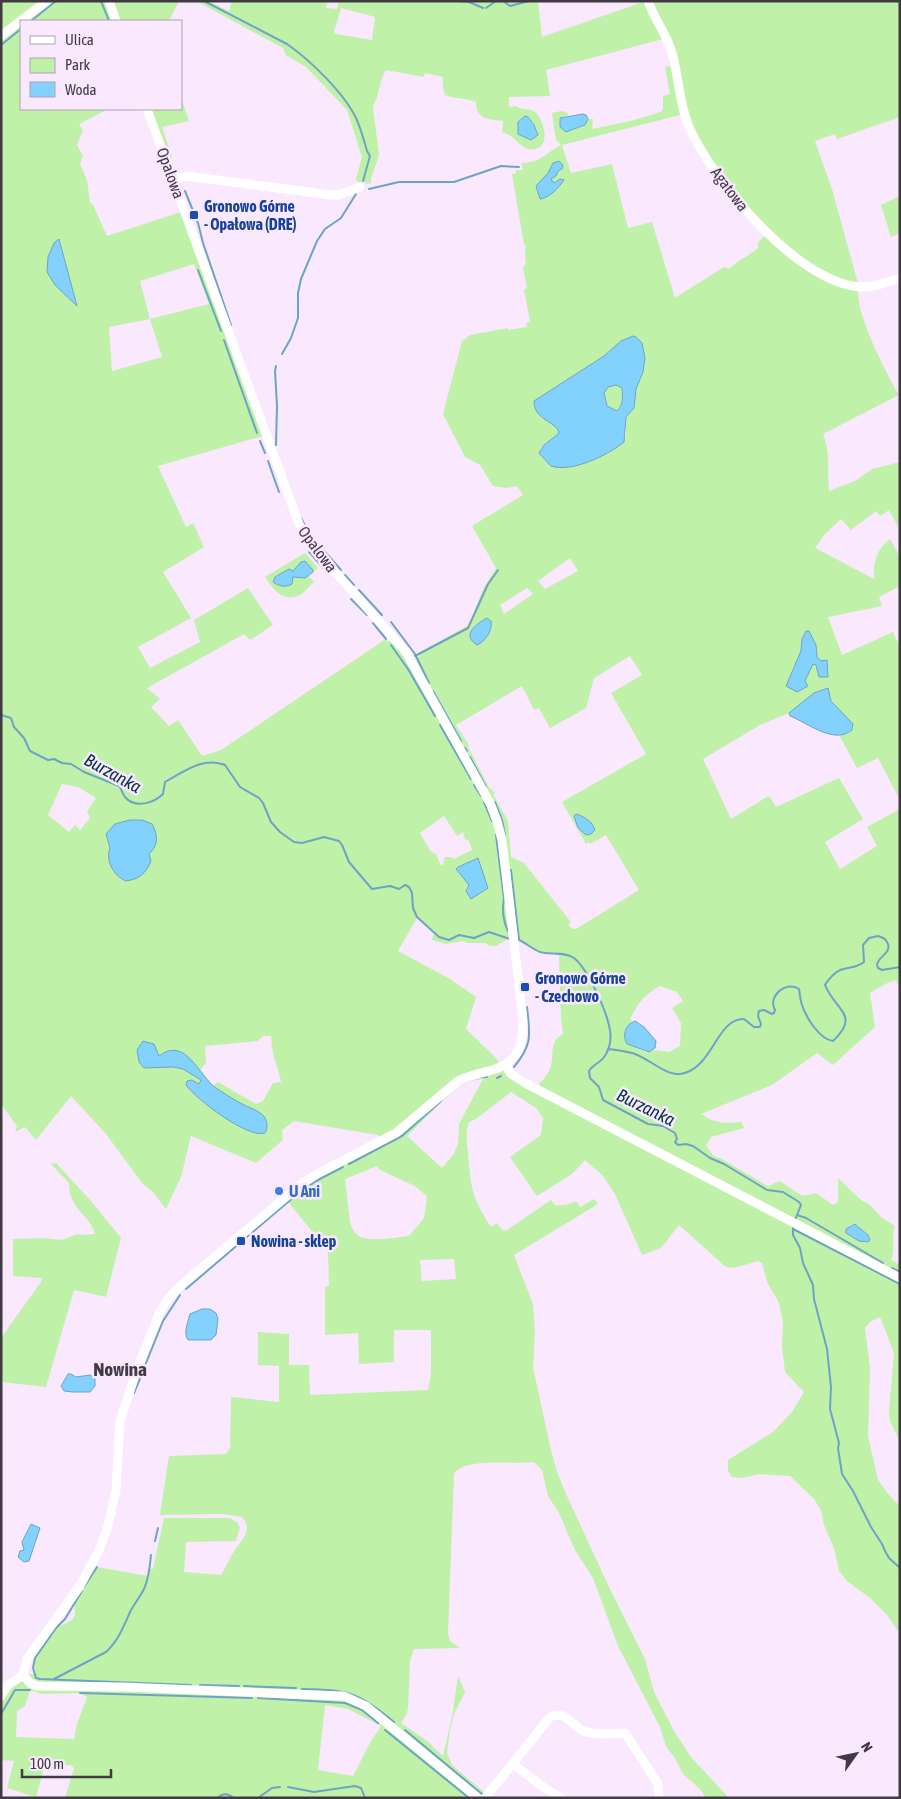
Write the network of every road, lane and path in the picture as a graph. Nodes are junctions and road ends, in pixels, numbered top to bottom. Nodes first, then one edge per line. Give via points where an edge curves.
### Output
1 (47, 1) edge
2 (108, 1) edge
3 (648, 1) edge
4 (22, 20) edge
5 (116, 20) edge
6 (20, 22) edge
7 (1, 36) edge
8 (148, 110) edge
9 (173, 179) junction
10 (360, 187) dead end
11 (900, 278) edge
12 (505, 1065) junction
13 (900, 1278) edge
14 (23, 1675) junction
15 (1, 1696) edge
16 (512, 1764) junction
17 (478, 1798) edge
18 (484, 1798) edge
19 (562, 1798) edge
20 (659, 1798) edge

1 - 4 street
2 - 5 street
3 - 11 street, Agatowa via 670,45 684,114 692,134 755,221 795,257 843,282 867,287
6 - 7 street
8 - 9 street, Opalowa
9 - 10 street via 187,176 331,196
9 - 12 street, Opalowa via 298,524 313,548 406,652 497,821 502,840 523,1033 518,1050
12 - 13 street via 511,1074 527,1084
12 - 14 street via 458,1081 396,1133 300,1185 168,1299 160,1312 122,1412 116,1490 99,1550 86,1576 27,1659
14 - 15 street via 8,1685
14 - 17 street via 30,1684 37,1686 349,1698 374,1711
16 - 18 street
16 - 19 street
16 - 20 street via 550,1717 557,1714 584,1731 625,1733 658,1784

